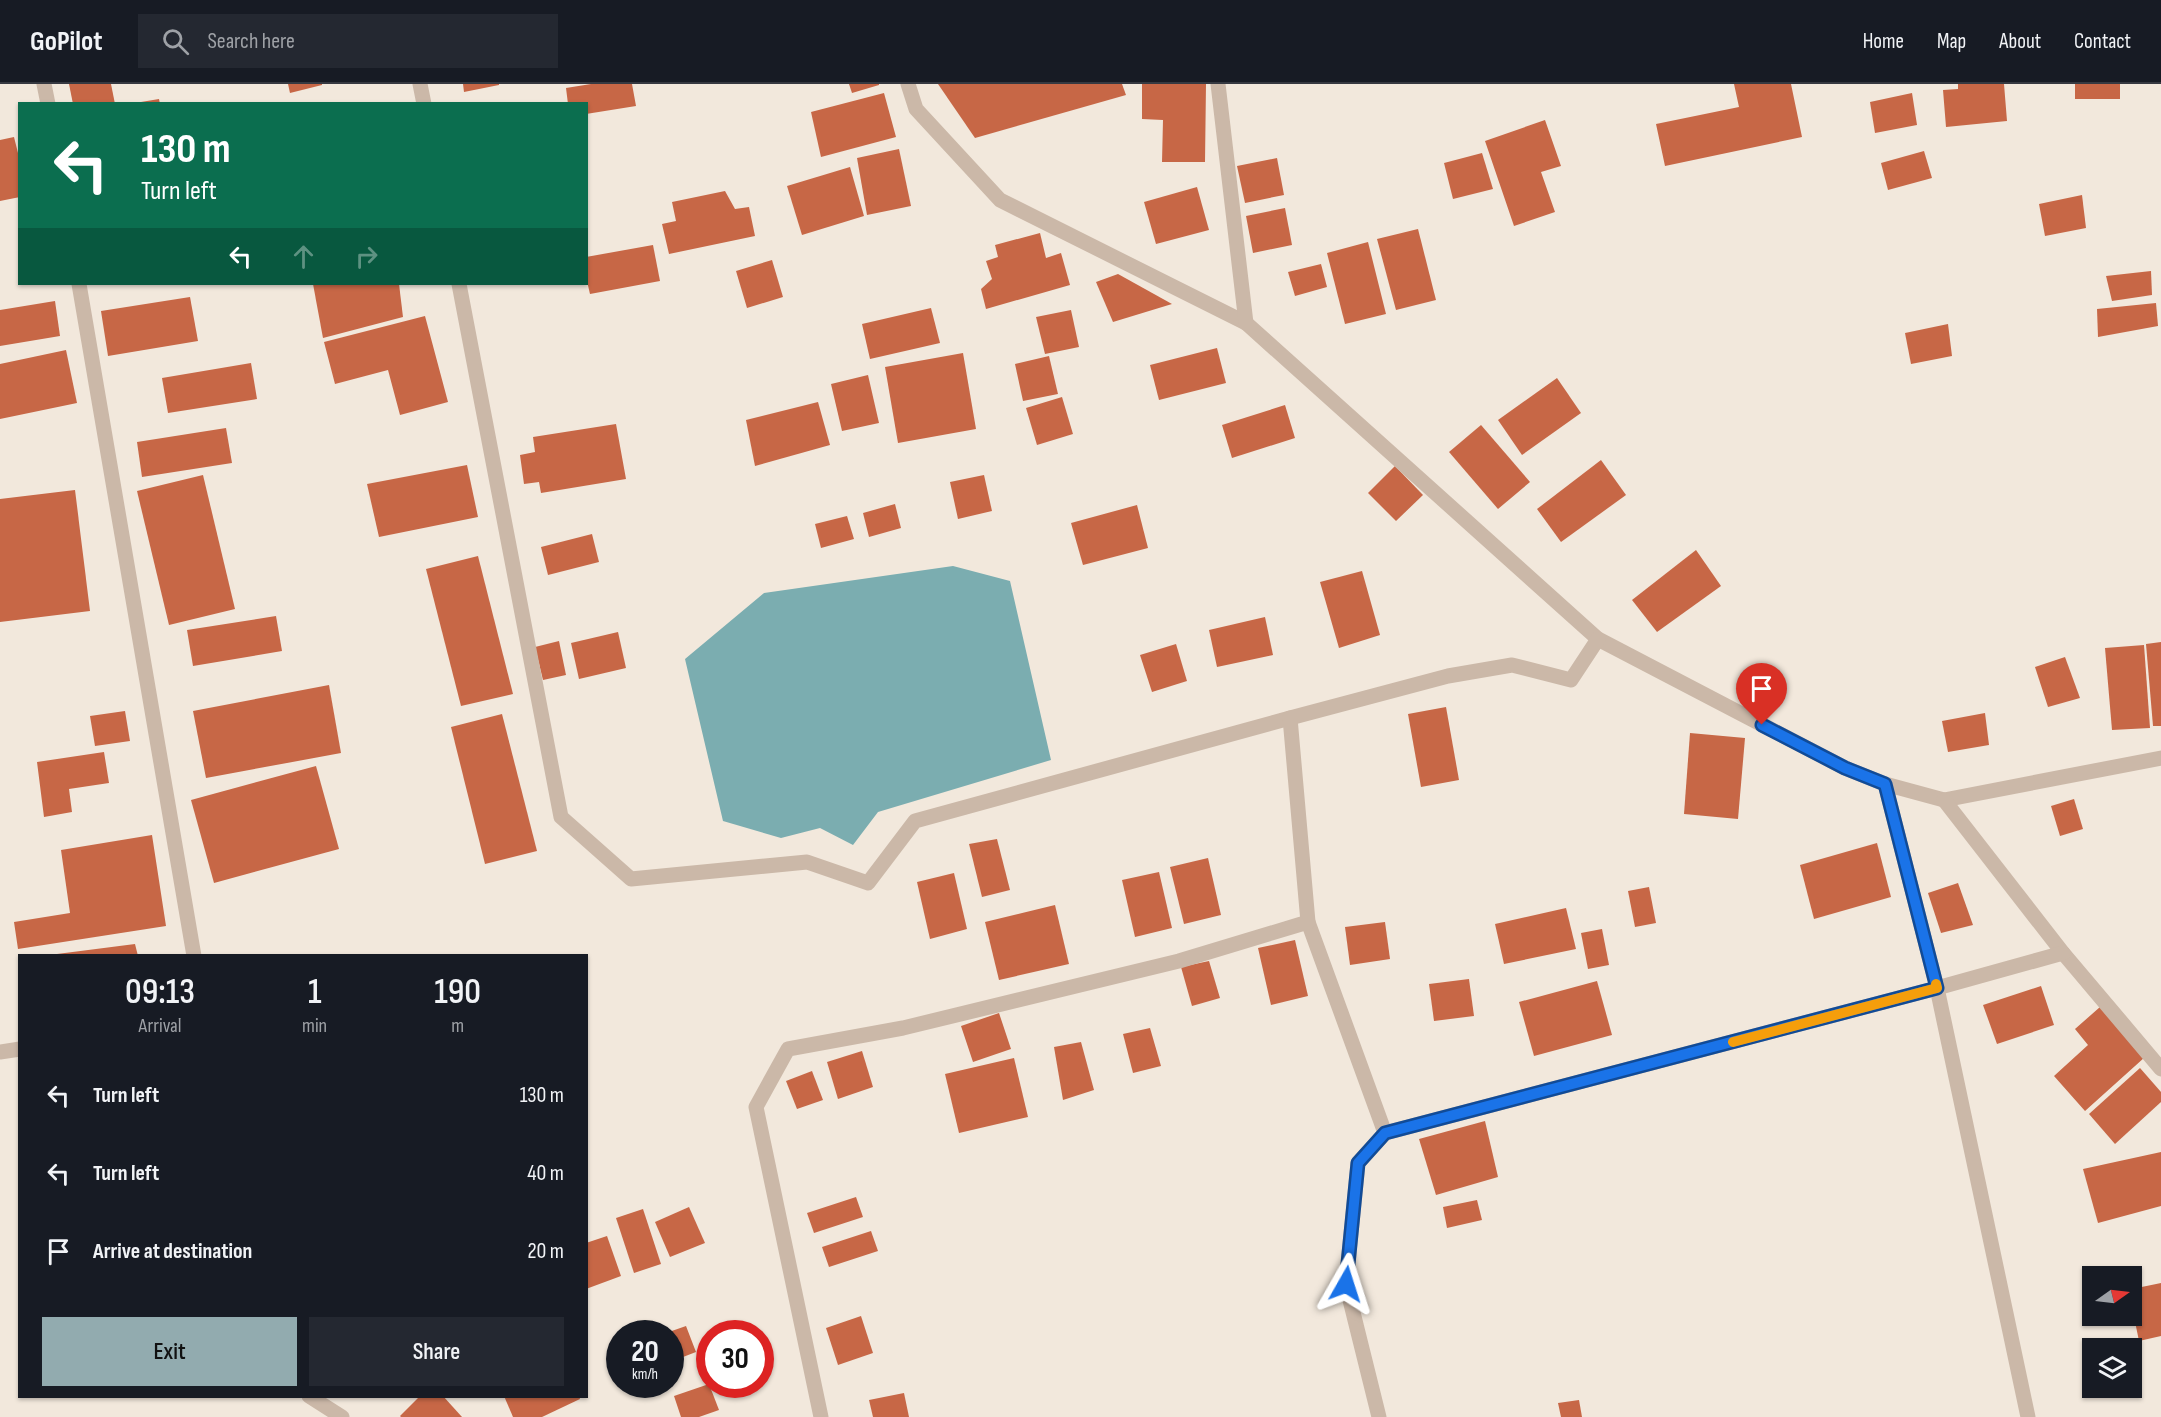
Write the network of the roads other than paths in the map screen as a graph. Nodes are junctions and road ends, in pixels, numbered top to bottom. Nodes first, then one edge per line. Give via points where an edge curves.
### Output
1 (44, 84) edge
2 (420, 84) edge
3 (908, 84) edge
4 (1218, 84) edge
5 (48, 102) edge
6 (424, 102) edge
7 (79, 285) edge
8 (459, 285) edge
9 (1246, 323) junction
10 (1598, 639) junction
11 (1290, 718) junction
12 (2161, 758) edge
13 (1885, 784) junction
14 (1944, 800) junction
15 (1308, 922) junction
16 (2063, 953) junction
17 (194, 954) edge
18 (1937, 988) junction
19 (18, 1049) edge
20 (0, 1053) edge
21 (2161, 1069) edge
22 (1385, 1133) junction
23 (312, 1398) edge
24 (342, 1417) edge
25 (821, 1417) edge
26 (1379, 1417) edge
27 (2028, 1417) edge

1 - 5 street
2 - 6 street
3 - 9 street via 916,109 1000,200
4 - 9 street
7 - 17 street
8 - 11 street via 561,817 630,879 807,862 868,883 915,821
9 - 10 street
10 - 11 street via 1571,680 1512,665 1448,676
10 - 13 street via 1845,768
11 - 15 street
12 - 14 street
13 - 14 street
13 - 18 street
14 - 16 street
15 - 22 street
15 - 25 street via 1156,967 903,1028 788,1049 756,1107
16 - 18 street
16 - 21 street
18 - 22 street
18 - 27 street
19 - 20 street
22 - 26 street via 1358,1163 1346,1284
23 - 24 street

